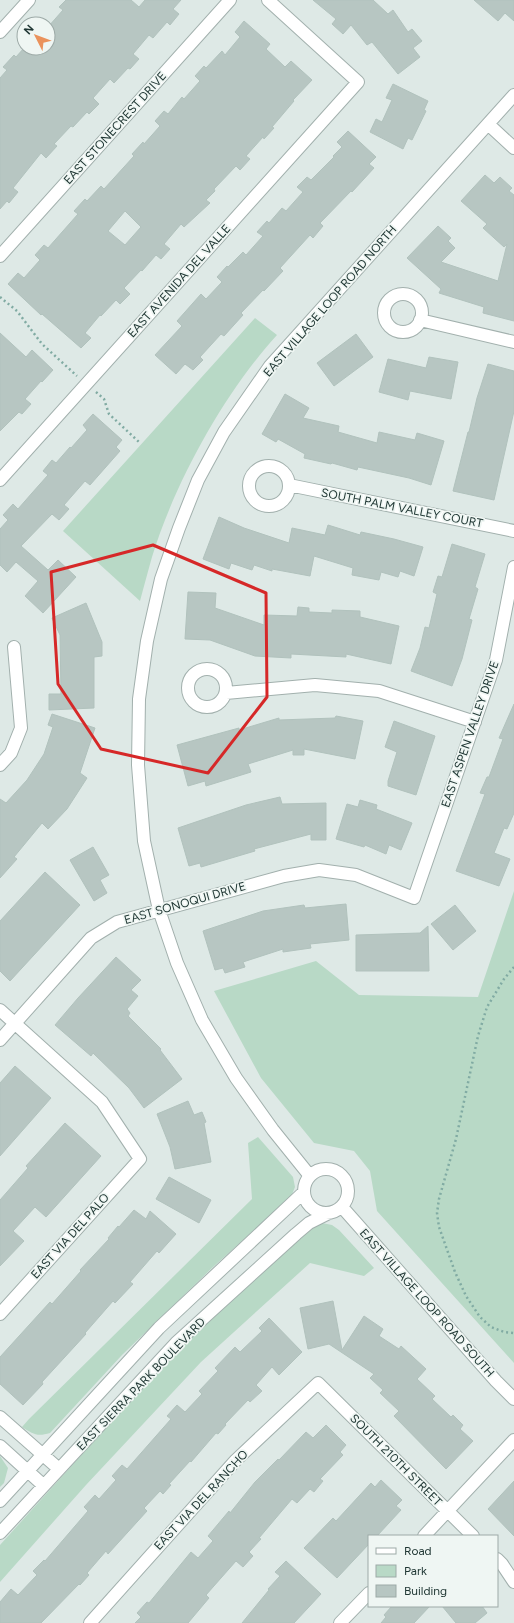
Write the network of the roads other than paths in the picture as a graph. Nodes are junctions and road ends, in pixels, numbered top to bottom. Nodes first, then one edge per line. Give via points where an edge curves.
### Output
1 (29, 0) edge
2 (230, 0) edge
3 (268, 0) edge
4 (0, 32) edge
5 (514, 95) edge
6 (488, 124) junction
7 (514, 148) edge
8 (0, 256) edge
9 (420, 320) dead end
10 (514, 342) edge
11 (0, 480) edge
12 (289, 485) dead end
13 (514, 531) edge
14 (514, 567) edge
15 (14, 647) dead end
16 (226, 693) dead end
17 (475, 722) junction
18 (0, 765) edge
19 (414, 898) joint
20 (159, 910) junction
21 (0, 1010) edge
22 (15, 1024) junction
23 (0, 1040) edge
24 (310, 1176) junction
25 (304, 1192) junction
26 (342, 1207) junction
27 (327, 1214) junction
28 (0, 1314) edge
29 (318, 1383) joint
30 (514, 1399) edge
31 (0, 1417) edge
32 (514, 1440) edge
33 (0, 1446) edge
34 (42, 1455) junction
35 (59, 1469) junction
36 (27, 1471) junction
37 (43, 1486) junction
38 (0, 1501) edge
39 (448, 1511) junction
40 (0, 1533) edge
41 (425, 1535) edge
42 (472, 1535) edge
43 (498, 1560) edge
44 (514, 1582) edge
45 (368, 1594) edge
46 (90, 1623) edge
47 (340, 1623) edge

1 - 4 street
2 - 8 street, EAST STONECREST DRIVE
3 - 11 street, EAST AVENIDA DEL VALLE via 358,82
5 - 6 street, EAST VILLAGE LOOP ROAD NORTH
6 - 7 street
6 - 20 street, EAST VILLAGE LOOP ROAD NORTH via 270,366 224,432 193,494 161,579 147,641 140,699 138,765 144,841
9 - 10 street
12 - 13 street, SOUTH PALM VALLEY COURT
14 - 17 street, EAST ASPEN VALLEY DRIVE via 496,660
15 - 18 street via 22,728 11,753
16 - 17 street via 316,685 379,691
17 - 19 street, EAST ASPEN VALLEY DRIVE
19 - 20 street, EAST SONOQUI DRIVE via 356,875 319,870 284,876
20 - 22 street, EAST SONOQUI DRIVE via 117,922 91,938
20 - 24 street, EAST VILLAGE LOOP ROAD NORTH via 177,963 202,1020 236,1078
21 - 22 street
22 - 23 street, EAST SONOQUI DRIVE
22 - 28 street, EAST VIA DEL PALO via 102,1102 140,1159
24 - 25 street via 304,1186
24 - 26 street via 322,1169 329,1169 342,1175 348,1188 348,1195
25 - 27 street via 308,1205 320,1213
25 - 34 street, EAST SIERRA PARK BOULEVARD via 159,1328
26 - 27 street
26 - 30 street, EAST VILLAGE LOOP ROAD SOUTH
27 - 35 street, EAST SIERRA PARK BOULEVARD via 296,1234 176,1343
29 - 39 street, SOUTH 210TH STREET
29 - 46 street, EAST VIA DEL RANCHO via 236,1460
31 - 34 street
32 - 39 street
33 - 36 street
34 - 35 street
34 - 36 street, EAST SIERRA PARK BOULEVARD
35 - 37 street, EAST SIERRA PARK BOULEVARD
36 - 37 street
36 - 38 street, EAST SIERRA PARK BOULEVARD
37 - 40 street, EAST SIERRA PARK BOULEVARD
39 - 41 street
39 - 42 street, SOUTH 210TH STREET
43 - 44 street
45 - 47 street

